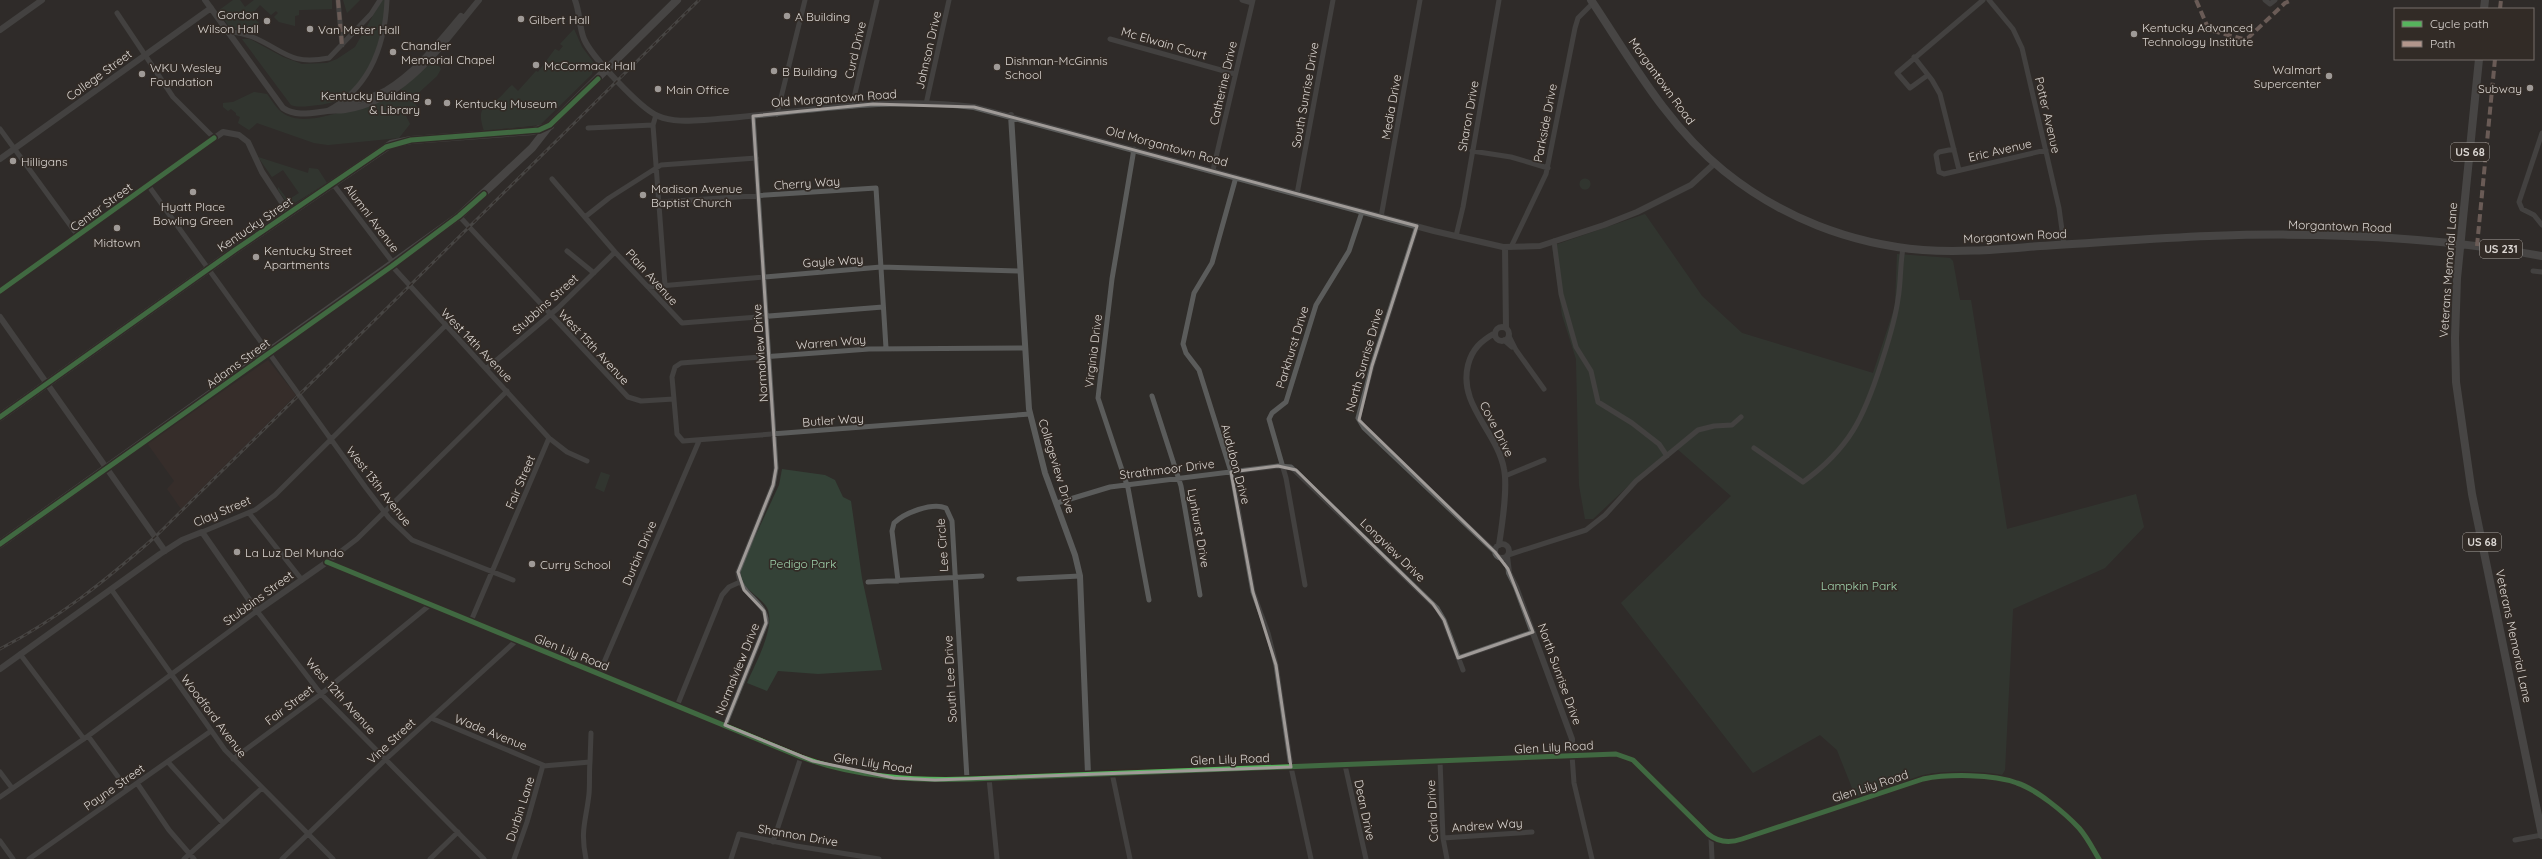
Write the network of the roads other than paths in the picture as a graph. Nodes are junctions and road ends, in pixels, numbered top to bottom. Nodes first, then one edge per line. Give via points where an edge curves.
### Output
1 (42, 0) edge
2 (205, 0) edge
3 (338, 0) edge
4 (380, 0) edge
5 (387, 0) edge
6 (474, 0) edge
7 (479, 0) edge
8 (575, 0) edge
9 (677, 0) edge
10 (805, 0) edge
11 (877, 0) edge
12 (949, 0) edge
13 (1242, 0) edge
14 (1333, 0) edge
15 (1420, 0) edge
16 (1499, 0) edge
17 (1983, 0) edge
18 (1989, 0) edge
19 (2265, 0) edge
20 (2275, 0) edge
21 (1253, 1) edge
22 (1592, 2) edge
23 (211, 8) junction
24 (117, 13) dead end
25 (0, 30) edge
26 (228, 31) junction
27 (1110, 39) dead end
28 (342, 45) junction
29 (144, 56) junction
30 (1914, 57) junction
31 (2479, 60) edge
32 (607, 70) junction
33 (1235, 74) junction
34 (1928, 75) junction
35 (926, 104) junction
36 (852, 106) junction
37 (335, 110) junction
38 (326, 111) junction
39 (777, 114) junction
40 (656, 115) junction
41 (1011, 115) junction
42 (752, 116) junction
43 (550, 125) junction
44 (653, 125) junction
45 (588, 128) dead end
46 (0, 129) edge
47 (2542, 133) edge
48 (214, 138) junction
49 (1134, 148) junction
50 (14, 149) junction
51 (1954, 149) junction
52 (2046, 150) junction
53 (1472, 151) junction
54 (756, 158) junction
55 (0, 160) edge
56 (1715, 164) junction
57 (656, 167) junction
58 (1548, 168) junction
59 (1213, 170) junction
60 (1960, 170) junction
61 (1236, 177) junction
62 (552, 179) dead end
63 (334, 184) junction
64 (148, 185) junction
65 (1297, 194) junction
66 (759, 196) junction
67 (659, 202) junction
68 (1362, 212) junction
69 (289, 213) junction
70 (459, 216) junction
71 (585, 217) junction
72 (1380, 217) junction
73 (2542, 225) edge
74 (1417, 226) junction
75 (78, 236) junction
76 (1456, 236) junction
77 (1554, 241) junction
78 (2460, 244) junction
79 (2064, 245) junction
80 (1508, 247) junction
81 (1903, 248) junction
82 (567, 251) dead end
83 (616, 252) junction
84 (2542, 256) edge
85 (393, 265) junction
86 (881, 267) junction
87 (208, 268) junction
88 (1020, 271) junction
89 (2533, 271) dead end
90 (2542, 272) edge
91 (594, 273) junction
92 (764, 276) junction
93 (665, 285) junction
94 (648, 287) junction
95 (0, 291) edge
96 (883, 307) junction
97 (551, 314) junction
98 (767, 316) junction
99 (0, 317) edge
100 (445, 326) junction
101 (1504, 327) junction
102 (1495, 333) junction
103 (1504, 339) junction
104 (1485, 340) junction
105 (886, 348) junction
106 (1024, 348) junction
107 (268, 353) junction
108 (769, 357) junction
109 (486, 369) junction
110 (47, 383) junction
111 (1544, 388) dead end
112 (507, 391) junction
113 (1152, 396) dead end
114 (674, 399) junction
115 (1030, 414) junction
116 (0, 417) edge
117 (1741, 417) dead end
118 (776, 435) junction
119 (549, 438) junction
120 (331, 440) junction
121 (699, 441) junction
122 (1754, 448) dead end
123 (1667, 456) junction
124 (1544, 460) dead end
125 (587, 461) dead end
126 (1283, 466) junction
127 (107, 468) junction
128 (1230, 472) junction
129 (1505, 476) junction
130 (1178, 478) junction
131 (1126, 484) junction
132 (1056, 503) junction
133 (249, 513) junction
134 (385, 513) junction
135 (202, 532) junction
136 (0, 544) edge
137 (1488, 545) junction
138 (1504, 550) junction
139 (165, 551) junction
140 (1495, 552) joint
141 (327, 562) junction
142 (492, 571) junction
143 (982, 576) dead end
144 (1080, 576) junction
145 (954, 578) junction
146 (1019, 579) dead end
147 (302, 580) junction
148 (513, 580) dead end
149 (898, 581) junction
150 (740, 582) junction
151 (868, 582) dead end
152 (1305, 585) dead end
153 (111, 589) junction
154 (1200, 595) dead end
155 (1149, 600) dead end
156 (431, 604) junction
157 (257, 611) junction
158 (471, 621) junction
159 (1533, 632) junction
160 (517, 640) junction
161 (20, 654) junction
162 (1458, 658) junction
163 (0, 659) edge
164 (2, 667) edge
165 (1463, 670) dead end
166 (599, 674) junction
167 (171, 675) junction
168 (321, 694) junction
169 (677, 706) junction
170 (431, 718) junction
171 (725, 725) junction
172 (211, 731) junction
173 (591, 733) dead end
174 (86, 738) junction
175 (1572, 755) junction
176 (801, 757) junction
177 (233, 759) junction
178 (386, 759) junction
179 (1440, 761) junction
180 (168, 762) junction
181 (590, 762) junction
182 (543, 765) junction
183 (1345, 765) junction
184 (1292, 767) junction
185 (0, 772) edge
186 (1088, 774) junction
187 (1112, 774) junction
188 (989, 778) junction
189 (967, 779) junction
190 (136, 783) junction
191 (12, 788) junction
192 (262, 788) junction
193 (127, 790) junction
194 (0, 797) edge
195 (223, 823) junction
196 (458, 832) junction
197 (1532, 832) dead end
198 (308, 834) junction
199 (2542, 835) edge
200 (1711, 836) junction
201 (1443, 838) junction
202 (2515, 840) dead end
203 (0, 841) edge
204 (773, 842) junction
205 (189, 854) junction
206 (847, 857) edge
207 (13, 859) edge
208 (28, 859) edge
209 (184, 859) edge
210 (194, 859) edge
211 (282, 859) edge
212 (333, 859) edge
213 (430, 859) edge
214 (484, 859) edge
215 (514, 859) edge
216 (586, 859) edge
217 (731, 859) edge
218 (879, 859) edge
219 (997, 859) edge
220 (1130, 859) edge
221 (1311, 859) edge
222 (1366, 859) edge
223 (1447, 859) edge
224 (1592, 859) edge
225 (1712, 859) edge
226 (2099, 859) edge

1 - 25 street
2 - 23 street
3 - 28 street
4 - 28 street via 371,14
5 - 38 street via 381,45 371,70 353,93
6 - 37 street via 429,54 398,82 369,98
7 - 37 street via 431,59 408,80 385,96 368,103 345,110
8 - 32 street, Old Morgantown Road via 584,40
9 - 32 main road, Adams Street
10 - 39 street
11 - 36 street, Curd Drive
12 - 35 street, Johnson Drive
13 - 21 street
14 - 65 street, South Sunrise Drive
15 - 72 street, Media Drive
16 - 53 street, Sharon Drive
17 - 30 street
18 - 52 street, Potter Avenue via 2020,41
19 - 20 street via 2270,4
21 - 33 street, Catherine Drive
22 - 56 main road, Morgantown Road via 1668,114
22 - 58 street, Parkside Drive via 1576,24
23 - 26 street
23 - 29 street, College Street
24 - 29 street
26 - 28 street via 254,37 281,54 300,60 329,58
26 - 38 street via 283,108 295,114
27 - 33 street, Mc Elwain Court
29 - 48 street via 173,97
29 - 50 street, College Street
30 - 34 street
30 - 34 street via 1898,70 1897,75 1910,88
31 - 78 main road, Veterans Memorial Lane / US 68
32 - 40 street, Old Morgantown Road via 643,107
32 - 43 main road, Adams Street
33 - 59 street, Catherine Drive
34 - 51 street via 1940,94
35 - 36 street, Old Morgantown Road
35 - 41 street, Old Morgantown Road via 974,107
36 - 39 street, Old Morgantown Road
37 - 38 street
39 - 42 street, Old Morgantown Road
40 - 42 street, Old Morgantown Road via 682,121
40 - 44 street
41 - 49 street, Old Morgantown Road
41 - 88 street, Collegeview Drive
42 - 54 street, Normalview Drive
43 - 63 main road, Kentucky Street via 526,132 397,142
43 - 70 main road, Adams Street via 532,148
44 - 45 street
44 - 57 street
46 - 50 street
47 - 73 street via 2519,202 2522,209 2534,215
48 - 64 street, Center Street
48 - 69 street, Center Street via 223,132 231,132 248,142 262,172
49 - 59 street, Old Morgantown Road
49 - 131 street, Virginia Drive via 1112,279 1098,394
50 - 55 street, College Street
50 - 75 street
51 - 60 street
51 - 60 street, Eric Avenue via 1937,153 1937,170 1944,174
52 - 60 street, Eric Avenue
52 - 79 street, Potter Avenue
53 - 58 street via 1511,157
53 - 76 street, Sharon Drive
54 - 57 street
54 - 66 street, Normalview Drive
56 - 77 street, Old Morgantown Road via 1691,185 1652,205 1613,222
56 - 81 main road, Morgantown Road via 1767,201 1811,223 1862,240
57 - 67 street
57 - 71 street
58 - 80 street, Parkside Drive via 1540,189
59 - 61 street, Old Morgantown Road
61 - 65 street, Old Morgantown Road
61 - 128 street, Audubon Drive via 1212,263 1194,293 1183,344 1199,370
62 - 71 street, Plain Avenue
63 - 69 main road, Kentucky Street
63 - 85 street, Alumni Avenue
64 - 75 street, Center Street
64 - 87 street, West 13th Avenue
65 - 68 street, Old Morgantown Road
66 - 67 street, Cherry Way
66 - 86 street, Cherry Way via 876,188
66 - 92 street, Normalview Drive
67 - 93 street
68 - 72 street, Old Morgantown Road
68 - 126 street, Parkhurst Drive via 1349,251 1316,305 1286,402 1269,418
69 - 87 main road, Kentucky Street
70 - 85 main road, Adams Street
70 - 97 street, West 15th Avenue
71 - 83 street, Plain Avenue
72 - 74 street, Old Morgantown Road
74 - 76 street, Old Morgantown Road
74 - 137 street, North Sunrise Drive via 1372,366 1359,411 1359,420
75 - 95 street, Center Street
76 - 80 street, Old Morgantown Road
77 - 80 street, Old Morgantown Road via 1534,247
77 - 123 street via 1561,294 1576,347 1591,371 1598,402 1659,444
78 - 79 main road, Morgantown Road via 2337,236 2259,235
78 - 84 main road, Morgantown Road / US 231
78 - 199 main road, Veterans Memorial Lane / US 68 via 2455,346 2462,434
79 - 81 main road, Morgantown Road via 1952,251
80 - 101 street, Parkside Drive
81 - 122 street via 1893,328 1867,407 1849,439 1823,468 1803,482
82 - 91 street
83 - 91 street, Stubbins Street
83 - 94 street, Plain Avenue
85 - 100 street, West 14th Avenue
85 - 107 main road, Adams Street
86 - 88 street, Gayle Way
86 - 92 street, Gayle Way
86 - 96 street
87 - 107 street, West 13th Avenue
87 - 110 main road, Kentucky Street
88 - 106 street, Collegeview Drive
89 - 90 street
91 - 97 street, Stubbins Street
92 - 93 street, Gayle Way
92 - 98 street, Normalview Drive
93 - 94 street, Gayle Way
94 - 98 street, Plain Avenue via 684,324
96 - 98 street
96 - 105 street
97 - 109 street, Stubbins Street
97 - 114 street, West 15th Avenue via 628,397 641,401
98 - 108 street, Normalview Drive
99 - 110 street
100 - 109 street, West 14th Avenue
100 - 120 street, Clay Street
101 - 102 street, Parkside Drive via 1497,329
101 - 103 street
102 - 103 street
102 - 104 street, Cove Drive
103 - 104 street
103 - 111 street via 1516,350
104 - 129 street, Cove Drive via 1472,352 1466,374 1466,386 1471,402 1500,456
105 - 106 street, Warren Way
105 - 108 street, Warren Way
106 - 115 street, Collegeview Drive
107 - 120 street, West 13th Avenue
107 - 127 main road, Adams Street
108 - 114 street, Warren Way via 678,363 672,375
108 - 118 street, Normalview Drive
109 - 112 street, West 14th Avenue
110 - 116 main road, Kentucky Street
110 - 127 street
112 - 119 street, West 14th Avenue
112 - 134 street, Stubbins Street
113 - 130 street, Lynhurst Drive
114 - 121 street, Butler Way via 678,437 684,441
115 - 118 street, Butler Way
115 - 132 street, Collegeview Drive via 1045,473
117 - 123 street via 1732,425 1698,430
118 - 121 street, Butler Way
118 - 150 street, Normalview Drive via 776,478 739,568
119 - 125 street, West 14th Avenue via 563,450
119 - 142 street, Fair Street
120 - 133 street, Clay Street via 275,495
120 - 134 street, West 13th Avenue
121 - 166 street, Durbin Drive
123 - 138 street via 1586,530 1516,551
124 - 129 street
126 - 128 street, Strathmoor Drive
126 - 152 street, Parkhurst Drive
126 - 162 street, Longview Drive via 1291,467 1300,473 1433,604 1444,620
127 - 136 main road, Adams Street
127 - 139 street
128 - 130 street, Strathmoor Drive
128 - 184 street, Audubon Drive via 1253,592 1276,665
129 - 138 street, Cove Drive via 1501,535
130 - 131 street, Strathmoor Drive
130 - 154 street, Lynhurst Drive
131 - 132 street, Strathmoor Drive via 1103,488
131 - 155 street, Virginia Drive
132 - 144 street, Collegeview Drive
133 - 135 street, Clay Street
133 - 147 street
134 - 141 street, Stubbins Street
134 - 142 street, West 13th Avenue via 408,538
135 - 139 street, Clay Street
135 - 157 street, West 12th Avenue
137 - 138 street
137 - 140 street, North Sunrise Drive
138 - 140 street, North Sunrise Drive
138 - 159 street, North Sunrise Drive via 1508,569
139 - 153 street, Clay Street
141 - 147 street, Stubbins Street
141 - 156 street, Glen Lily Road
142 - 148 street, West 13th Avenue
142 - 158 street, Fair Street
143 - 145 street
144 - 146 street
144 - 186 street, Collegeview Drive
145 - 149 street
145 - 149 street, Lee Circle via 951,516 947,509 939,506 912,513 894,522 892,531
145 - 189 street, South Lee Drive
147 - 157 street, Stubbins Street
149 - 151 street
150 - 169 street via 729,587 722,595
150 - 171 street, Normalview Drive via 763,609 766,624
153 - 161 street, Clay Street
153 - 167 street, Woodford Avenue
156 - 158 street, Glen Lily Road
156 - 168 street, Fair Street
157 - 167 street, Stubbins Street
157 - 168 street, West 12th Avenue
158 - 160 street, Glen Lily Road
159 - 162 street
159 - 175 street, North Sunrise Drive via 1572,739
160 - 166 street, Glen Lily Road
160 - 170 street, Vine Street
161 - 164 street, Clay Street
161 - 174 street
162 - 165 street, Longview Drive
163 - 164 street
166 - 169 street, Glen Lily Road
167 - 172 street, Woodford Avenue
167 - 174 street, Stubbins Street
168 - 177 street, Fair Street
168 - 178 street, West 12th Avenue
169 - 171 street, Glen Lily Road
170 - 178 street, Vine Street
170 - 182 street, Wade Avenue
171 - 176 street, Glen Lily Road
172 - 177 street, Woodford Avenue
172 - 180 street, Payne Street
173 - 181 street
174 - 191 street, Stubbins Street
174 - 193 street
175 - 179 street, Glen Lily Road
175 - 200 street, Glen Lily Road via 1616,754 1633,760
175 - 224 street, North Sunrise Drive via 1575,788
176 - 189 street, Glen Lily Road via 838,768 894,778
176 - 204 street
177 - 192 street, Woodford Avenue
178 - 196 street, West 12th Avenue
178 - 198 street, Vine Street
179 - 183 street, Glen Lily Road
179 - 201 street, Carla Drive
180 - 190 street, Payne Street
180 - 195 street
181 - 182 street
181 - 216 street via 589,793 582,824
182 - 215 street, Durbin Lane
183 - 184 street, Glen Lily Road
183 - 222 street, Dean Drive
184 - 187 street, Glen Lily Road
184 - 221 street, Audubon Drive
185 - 191 street
186 - 187 street, Glen Lily Road
186 - 188 street, Glen Lily Road
187 - 220 street
188 - 189 street, Glen Lily Road
188 - 219 street
190 - 193 street, Payne Street
190 - 205 street
191 - 194 street, Stubbins Street
192 - 195 street
192 - 198 street, Woodford Avenue
193 - 208 street, Payne Street
195 - 205 street
196 - 213 street
196 - 214 street, West 12th Avenue
197 - 201 street, Andrew Way
198 - 211 street, Vine Street
198 - 212 street, Woodford Avenue
199 - 202 street
200 - 225 street
200 - 226 street, Glen Lily Road via 1723,842 1734,841 1923,779 1976,777 2008,780 2031,790 2079,828
201 - 223 street, Carla Drive
203 - 207 street
204 - 206 street, Shannon Drive
204 - 217 street, Shannon Drive via 738,834
205 - 209 street
205 - 210 street
206 - 218 street, Shannon Drive

